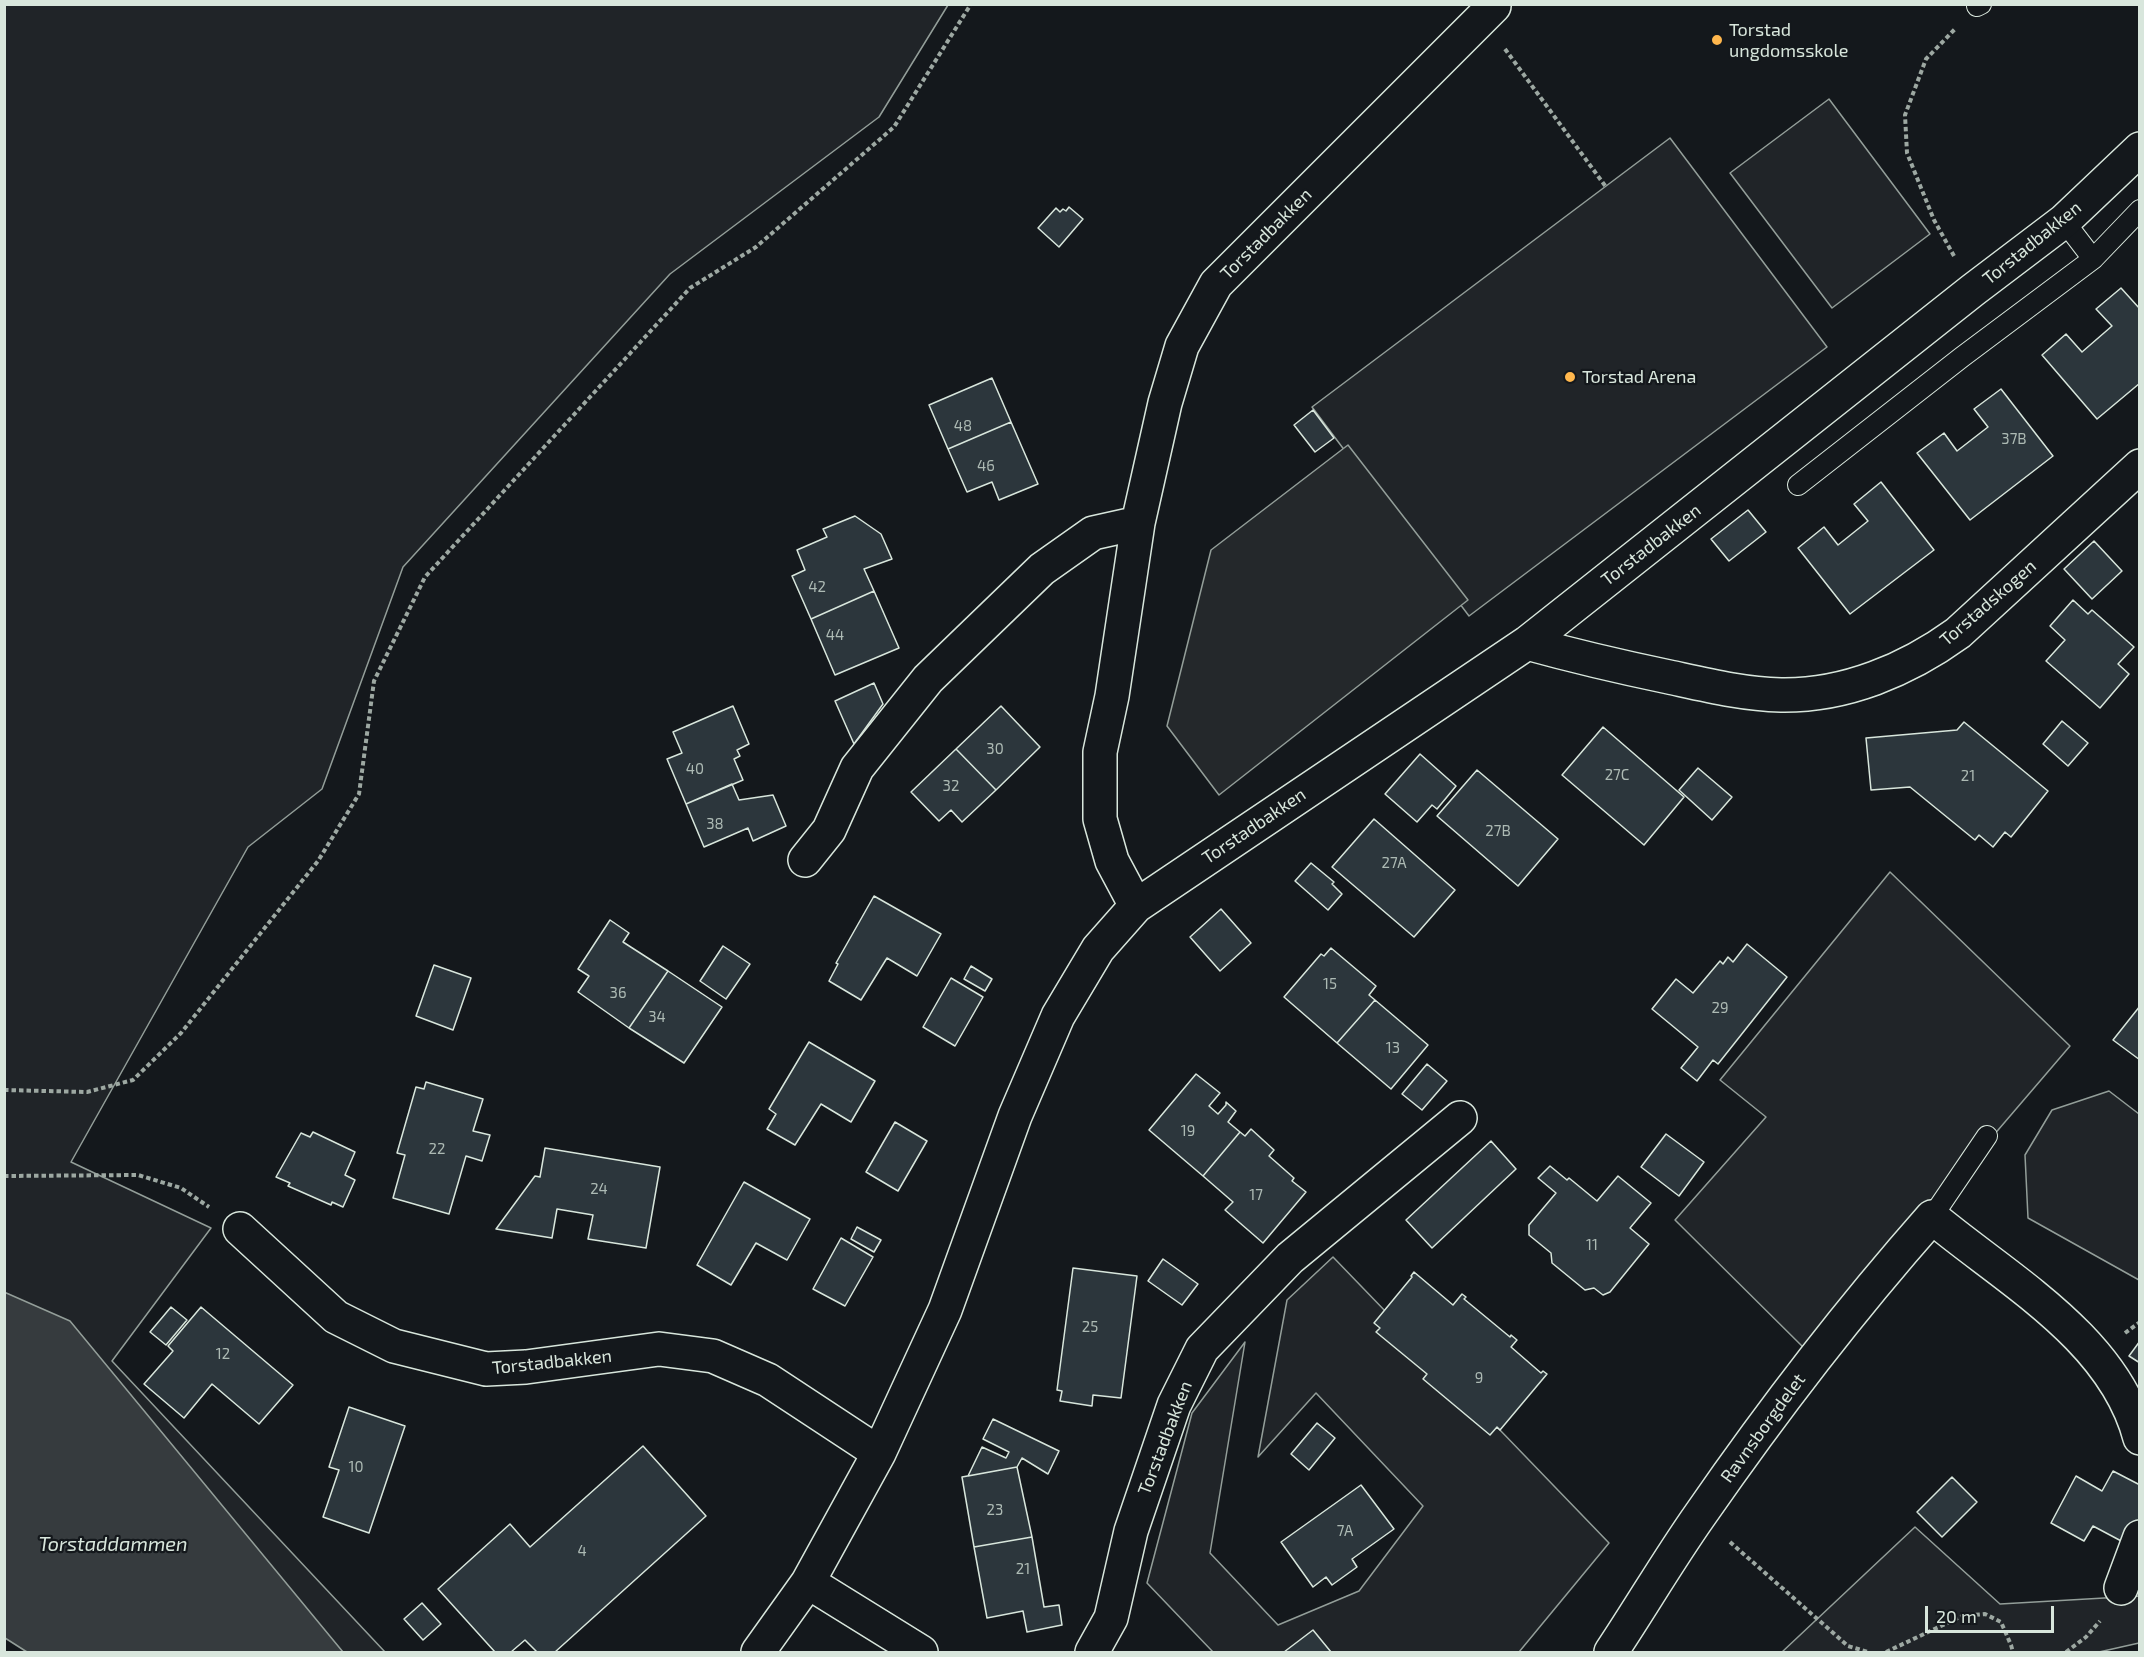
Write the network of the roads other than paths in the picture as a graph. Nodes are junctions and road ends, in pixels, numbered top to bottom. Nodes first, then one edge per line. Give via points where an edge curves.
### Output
1 (1488, 12) edge
2 (2139, 149) edge
3 (2139, 210) edge
4 (2064, 220) junction
5 (2093, 260) junction
6 (2139, 466) edge
7 (1798, 485) dead end
8 (1138, 523) junction
9 (1527, 643) junction
10 (804, 860) dead end
11 (1136, 906) junction
12 (1460, 1118) dead end
13 (1987, 1136) dead end
14 (1932, 1217) junction
15 (240, 1229) road end
16 (2139, 1438) edge
17 (879, 1453) junction
18 (2139, 1537) edge
19 (808, 1582) junction
20 (2121, 1588) road end
21 (758, 1653) edge
22 (921, 1653) edge
23 (1092, 1653) edge
24 (1611, 1653) edge

1 - 8 street, Torstadbakken via 1216,284 1182,346
2 - 4 street, Torstadbakken
3 - 5 lane
4 - 5 lane
4 - 9 street, Torstadbakken
5 - 7 lane
6 - 9 street, Torstadskogen via 1958,633 1907,665 1852,686 1782,695 1731,690
8 - 10 street via 1093,533 1042,569 928,679 857,768 829,830
8 - 11 street, Torstadbakken via 1100,752 1100,819 1112,861
9 - 11 street, Torstadbakken
11 - 17 street, Torstadbakken via 1098,949 1058,1016 1015,1116 945,1310
12 - 23 street, Torstadbakken via 1290,1258 1202,1349 1174,1405 1131,1531 1111,1618
13 - 14 lane, Ravnsborgdelet
14 - 16 street via 2072,1329 2114,1381 2135,1418
14 - 24 street, Ravnsborgdelet via 1809,1366 1699,1516
15 - 17 street, Torstadbakken via 336,1317 394,1346 486,1369 659,1349 713,1356 768,1380
17 - 19 street, Torstadbakken
18 - 20 street
19 - 21 street, Torstadbakken
19 - 22 street

